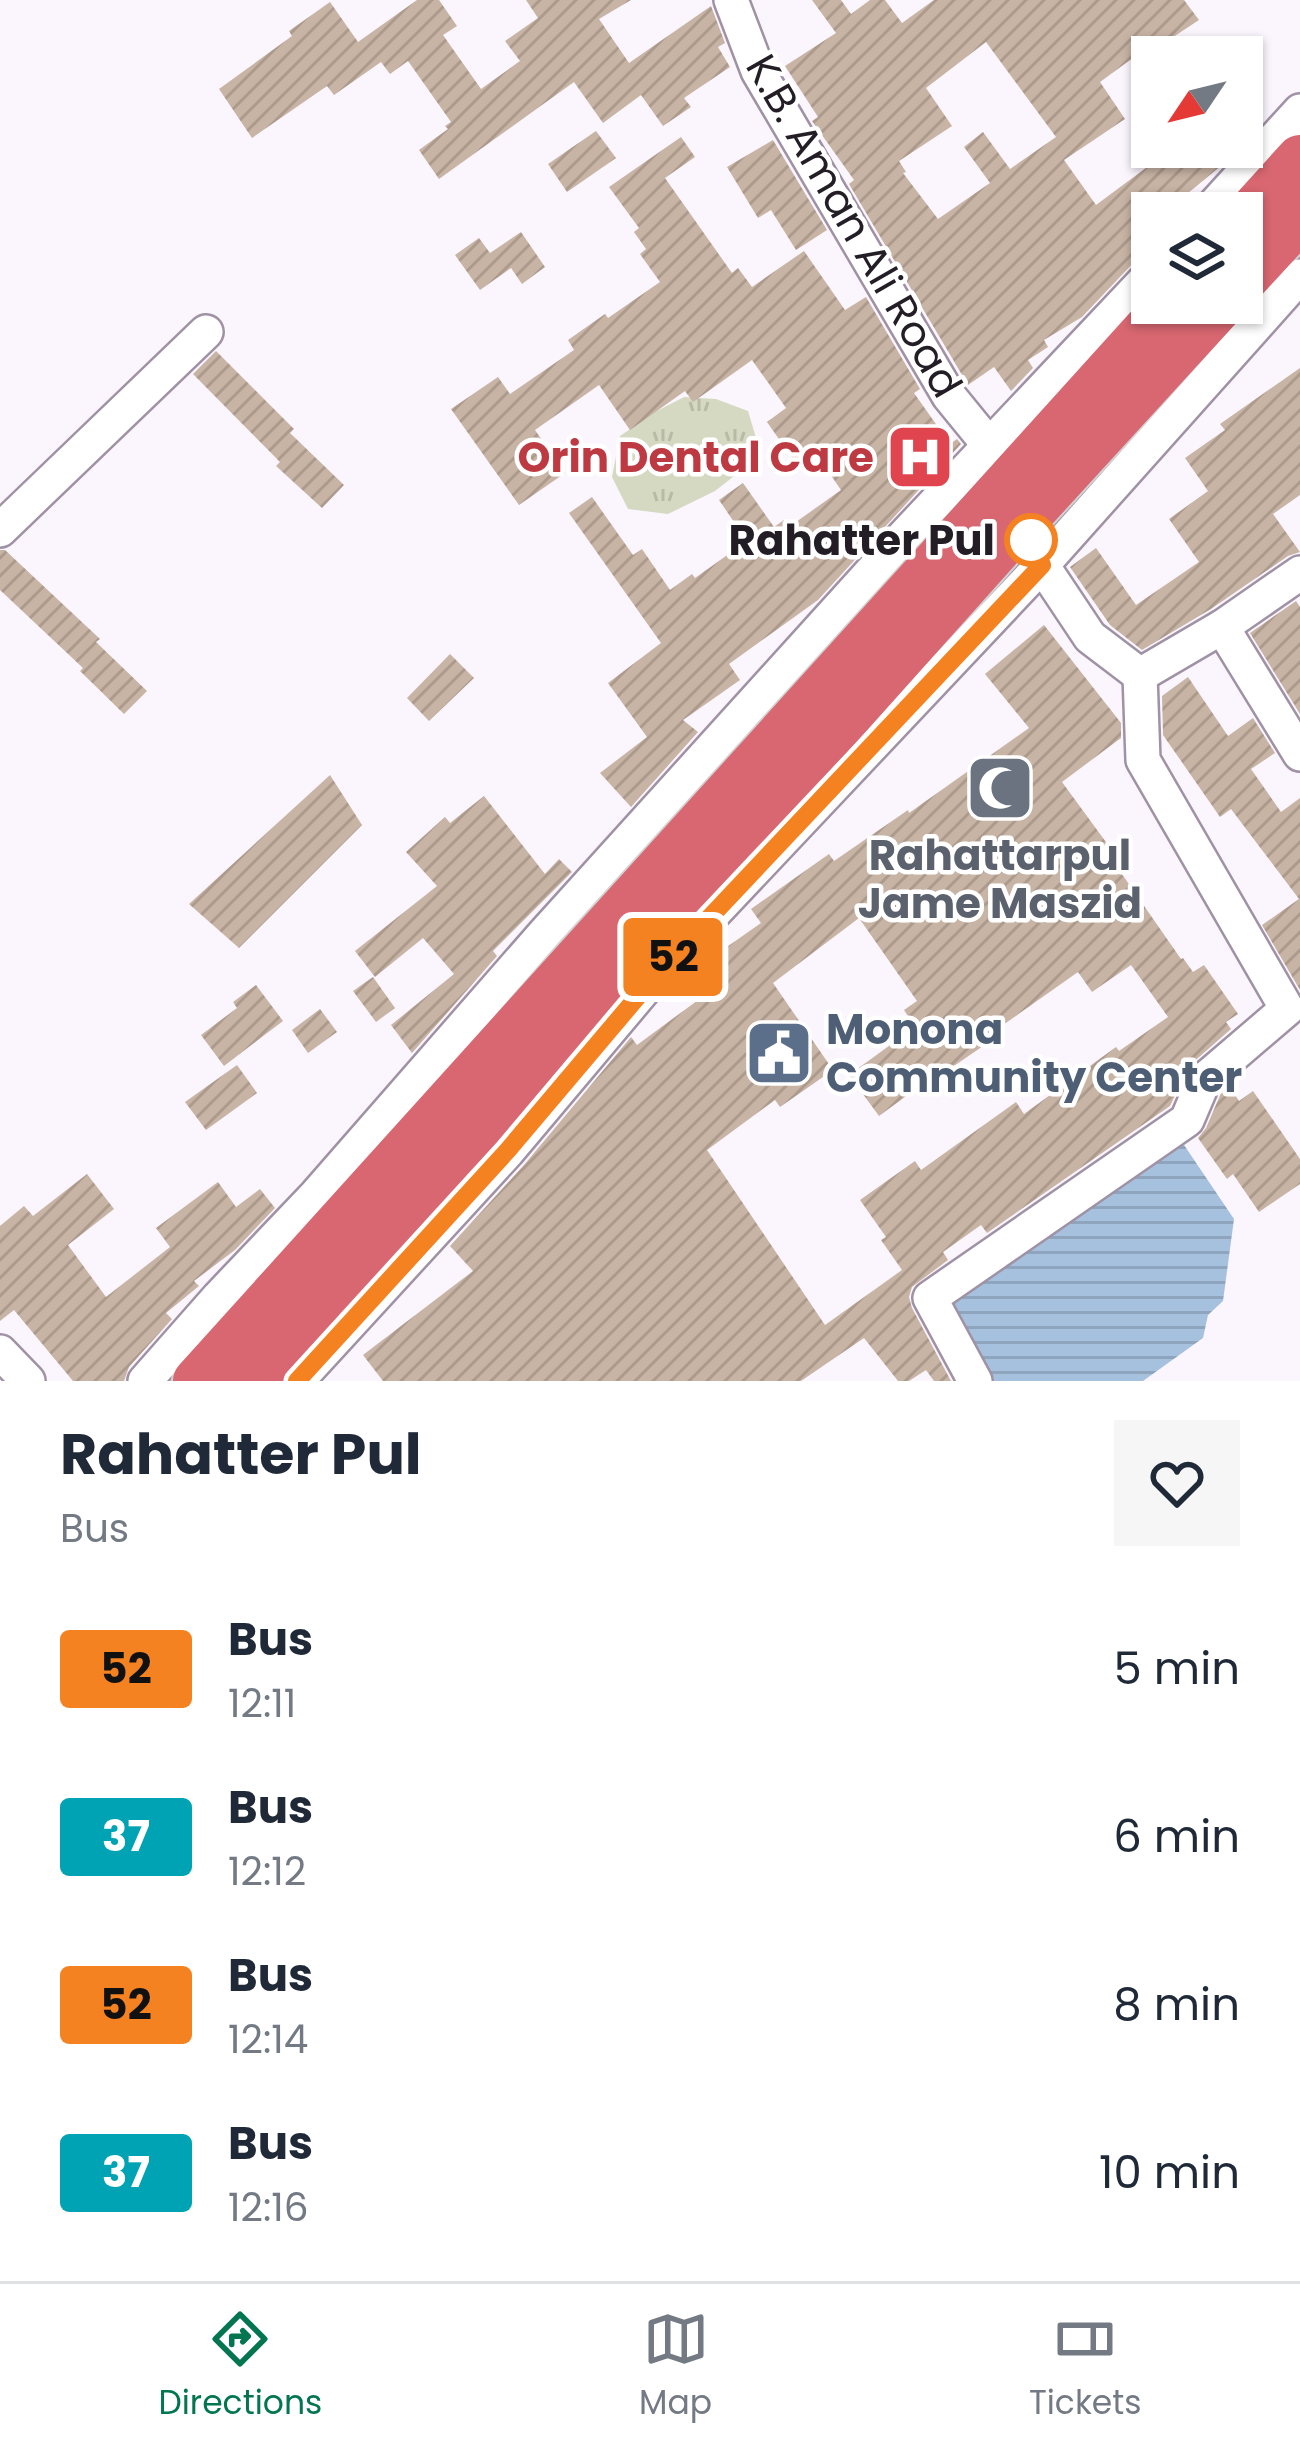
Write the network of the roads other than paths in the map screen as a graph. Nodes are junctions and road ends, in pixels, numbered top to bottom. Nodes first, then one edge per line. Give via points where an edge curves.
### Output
1 (731, 0) edge
2 (1300, 111) edge
3 (1300, 159) edge
4 (1226, 192) edge
5 (1263, 200) edge
6 (1300, 218) edge
7 (1263, 258) edge
8 (1300, 276) edge
9 (1131, 297) edge
10 (1152, 324) edge
11 (1203, 324) edge
12 (206, 332) dead end
13 (994, 456) junction
14 (0, 530) edge
15 (1036, 553) junction
16 (1300, 573) edge
17 (1222, 628) junction
18 (1140, 675) junction
19 (1300, 754) edge
20 (0, 1352) edge
21 (28, 1381) edge
22 (145, 1381) edge
23 (197, 1381) edge
24 (252, 1381) edge
25 (297, 1381) edge
26 (975, 1381) edge

1 - 13 street, K.B. Aman Ali Road via 758,71 949,396
2 - 4 street
3 - 5 highway
6 - 7 highway
8 - 15 street
9 - 13 street
10 - 23 highway
11 - 24 highway
12 - 14 street
13 - 22 street via 544,934
15 - 18 street via 1090,637
15 - 25 street
16 - 17 street
17 - 18 street
17 - 19 street
18 - 26 street via 1143,760 1287,1010 1204,1080 1187,1120 930,1298
20 - 21 street

